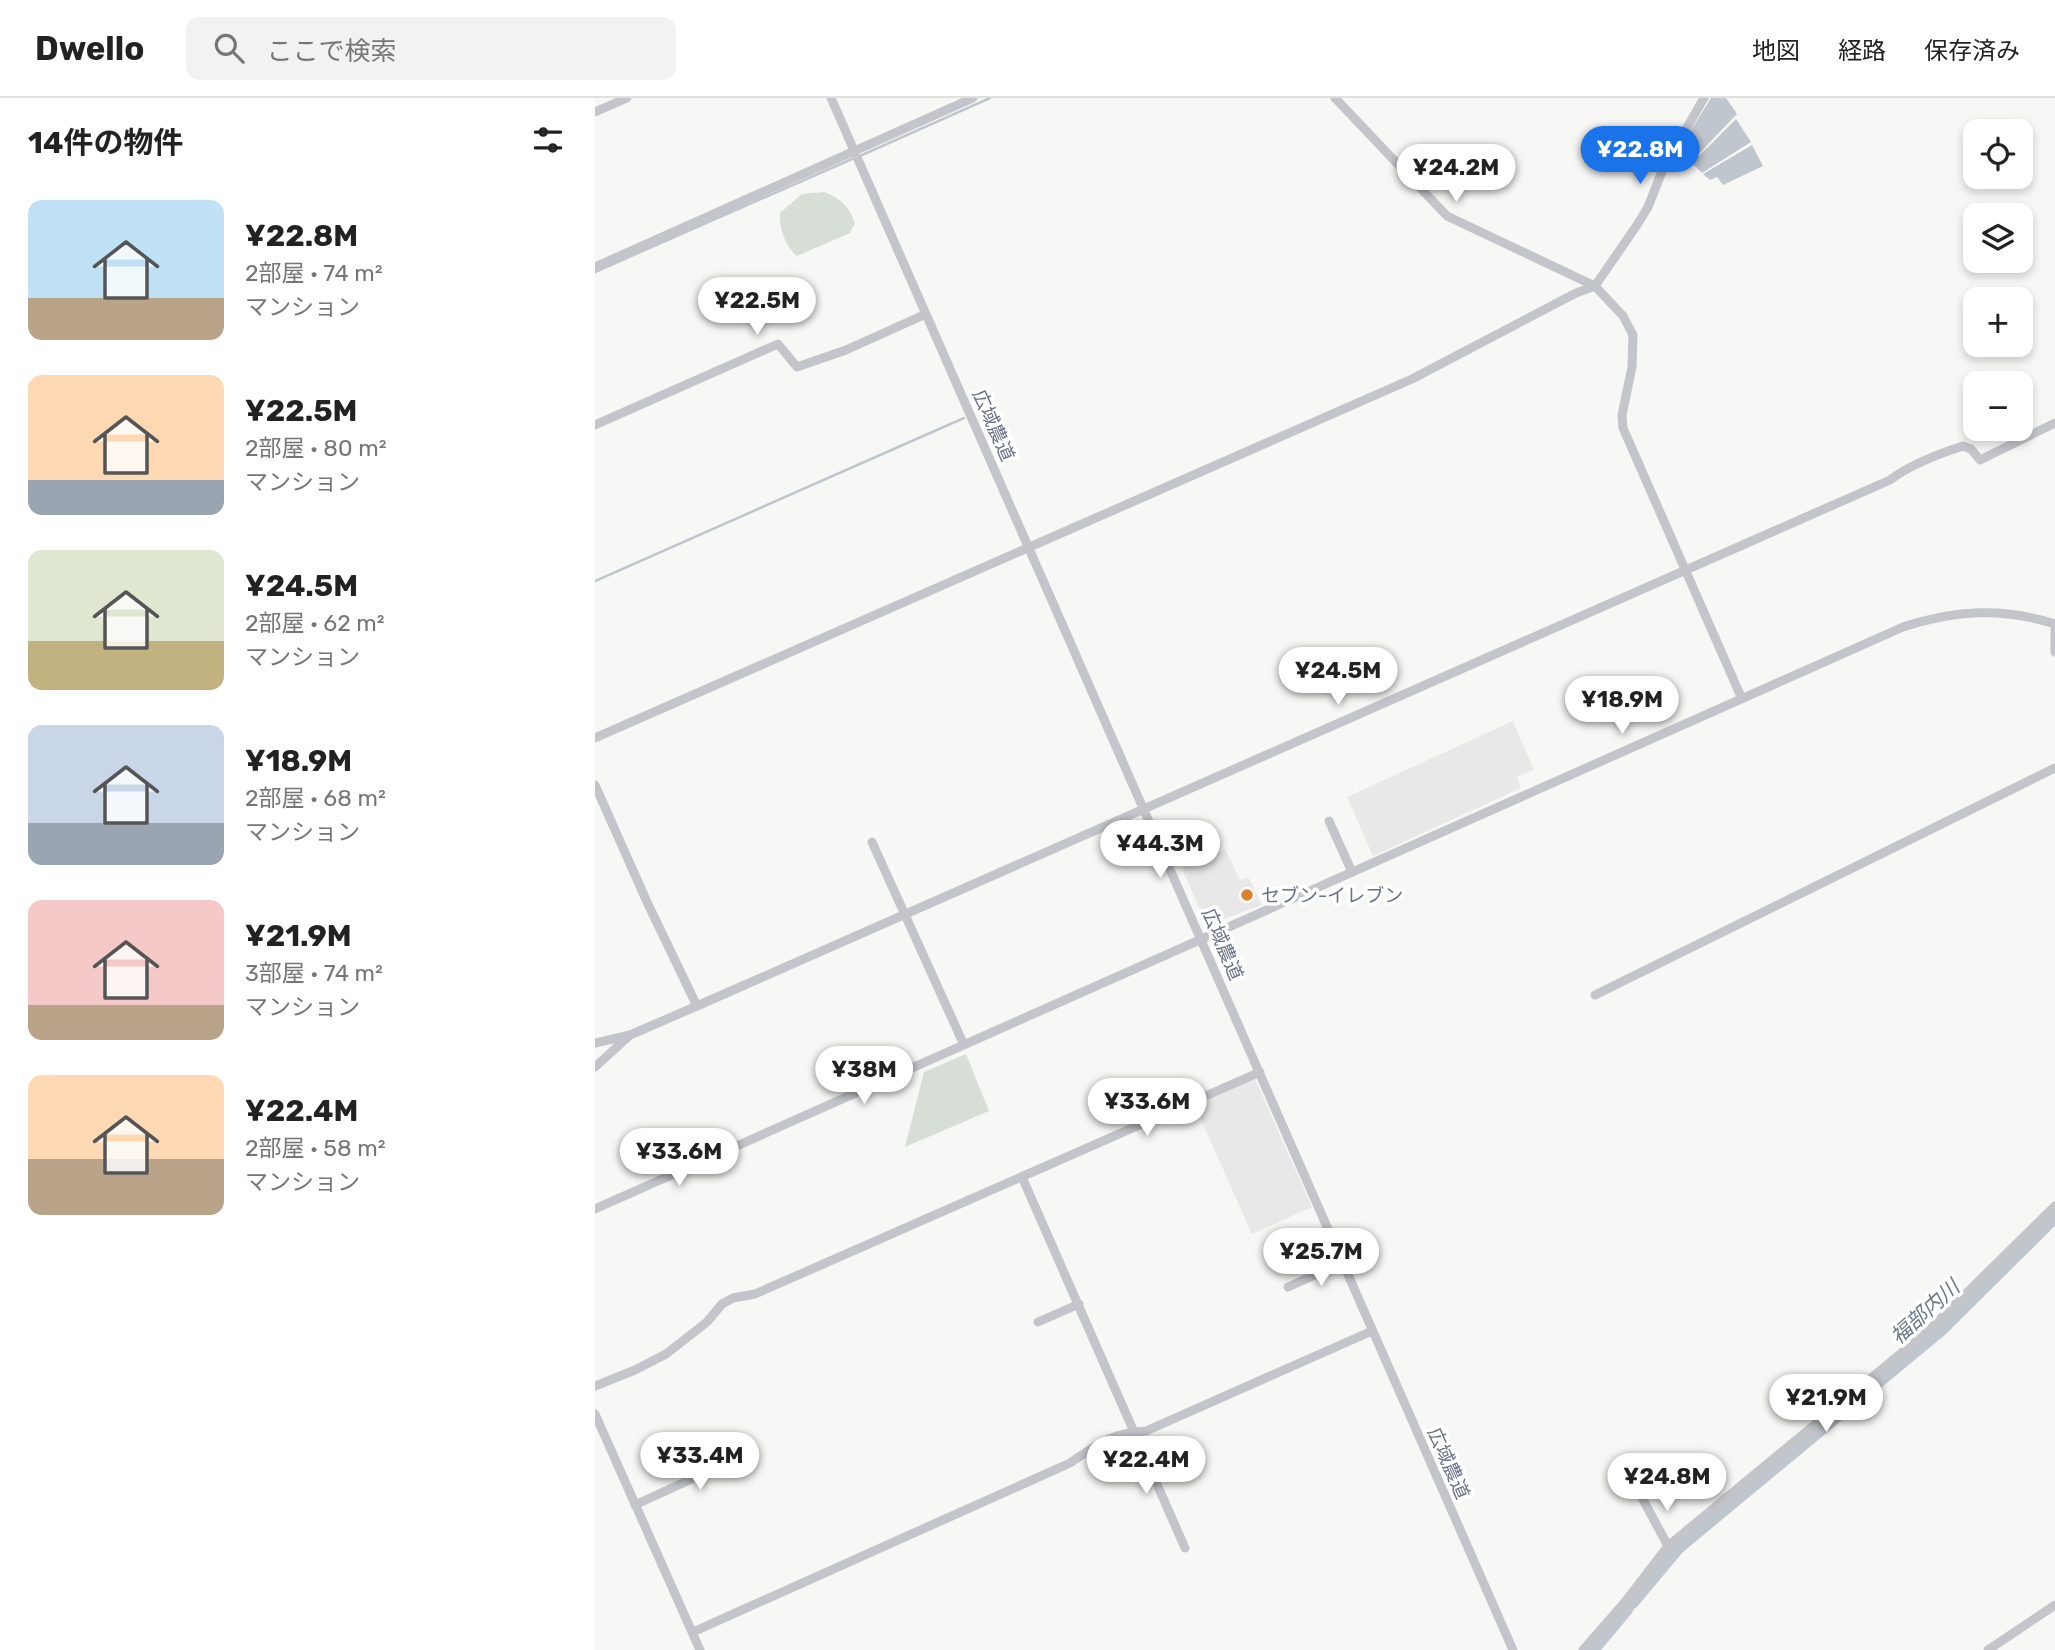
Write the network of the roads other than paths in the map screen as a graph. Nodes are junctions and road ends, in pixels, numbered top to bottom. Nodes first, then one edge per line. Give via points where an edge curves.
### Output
1 (627, 98) edge
2 (831, 98) edge
3 (973, 98) edge
4 (1335, 98) edge
5 (1704, 98) edge
6 (595, 112) edge
7 (855, 152) junction
8 (595, 267) edge
9 (1595, 286) junction
10 (926, 314) junction
11 (2055, 423) edge
12 (595, 425) edge
13 (1029, 547) junction
14 (1685, 570) junction
15 (2055, 626) edge
16 (2055, 652) edge
17 (1742, 699) junction
18 (595, 738) edge
19 (2055, 768) edge
20 (595, 785) edge
21 (1145, 808) junction
22 (1329, 821) dead end
23 (871, 842) dead end
24 (1352, 872) junction
25 (905, 914) junction
26 (1202, 939) junction
27 (1595, 995) dead end
28 (697, 1006) junction
29 (630, 1035) junction
30 (595, 1043) edge
31 (964, 1045) junction
32 (595, 1067) edge
33 (1260, 1072) junction
34 (1022, 1177) junction
35 (2055, 1206) edge
36 (595, 1209) edge
37 (1342, 1263) junction
38 (1288, 1287) dead end
39 (1079, 1304) junction
40 (1038, 1322) dead end
41 (1372, 1331) junction
42 (595, 1386) edge
43 (595, 1414) edge
44 (1135, 1432) junction
45 (752, 1451) dead end
46 (1640, 1494) dead end
47 (635, 1505) junction
48 (1668, 1546) junction
49 (1185, 1548) dead end
50 (2055, 1605) edge
51 (693, 1632) junction
52 (700, 1650) edge
53 (1513, 1650) edge
54 (1583, 1650) edge
55 (1988, 1650) edge

1 - 6 street
2 - 7 street, 広域農道
3 - 7 street
4 - 9 street via 1447,216
5 - 9 street via 1663,169 1648,207
7 - 8 street
7 - 10 street, 広域農道
9 - 13 street via 1412,379
9 - 14 street via 1623,316 1633,335 1623,428
10 - 12 street via 797,367 778,344
10 - 13 street, 広域農道
11 - 14 street via 1980,460 1963,446 1949,450
13 - 18 street
13 - 21 street, 広域農道
14 - 17 street
14 - 21 street
15 - 16 street
15 - 17 street via 1980,612 1933,617
17 - 24 street
19 - 27 street
20 - 28 street
21 - 25 street
21 - 26 street, 広域農道
22 - 24 street
23 - 25 street
24 - 26 street
25 - 28 street
25 - 31 street
26 - 31 street
26 - 33 street, 広域農道
28 - 29 street
29 - 30 street
29 - 32 street
31 - 36 street
33 - 34 street
33 - 37 street, 広域農道
34 - 39 street
34 - 42 street via 755,1294 733,1298 666,1354
35 - 48 street via 1927,1331
37 - 38 street
37 - 41 street, 広域農道
39 - 40 street
39 - 44 street
41 - 44 street
41 - 53 street, 広域農道
43 - 47 street
44 - 49 street
44 - 51 street via 1104,1439 1070,1464
45 - 47 street
46 - 48 street
47 - 51 street
48 - 54 street
50 - 55 street
51 - 52 street

